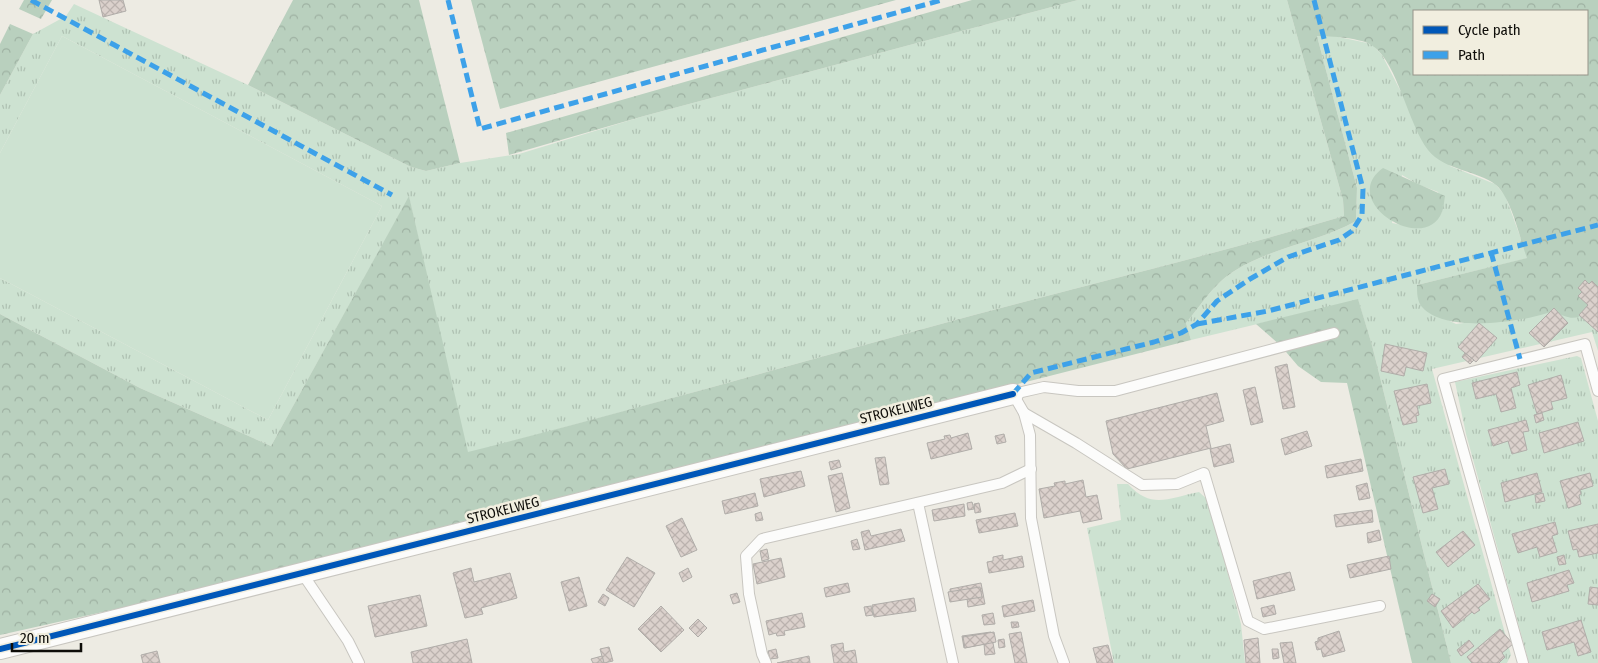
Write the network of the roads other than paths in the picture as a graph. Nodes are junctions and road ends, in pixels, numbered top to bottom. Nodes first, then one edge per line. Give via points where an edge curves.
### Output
1 (1334, 333) dead end
2 (1598, 391) edge
3 (1013, 394) junction
4 (1024, 413) junction
5 (1031, 469) junction
6 (918, 503) junction
7 (302, 574) junction
8 (1380, 606) dead end
9 (0, 649) edge
10 (359, 663) edge
11 (766, 663) edge
12 (953, 663) edge
13 (1064, 663) edge
14 (1523, 663) edge

1 - 3 lane via 1115,391 1078,391 1044,386
2 - 14 lane via 1585,344 1443,378
3 - 4 lane
3 - 7 street, STROKELWEG
4 - 5 lane via 1030,435
4 - 8 lane via 1142,485 1177,484 1204,473 1248,620 1264,629
5 - 6 lane via 1002,483
5 - 13 lane via 1031,518 1054,636
6 - 11 lane via 762,539 746,556 750,594
6 - 12 lane
7 - 9 street, STROKELWEG
7 - 10 lane via 348,641

